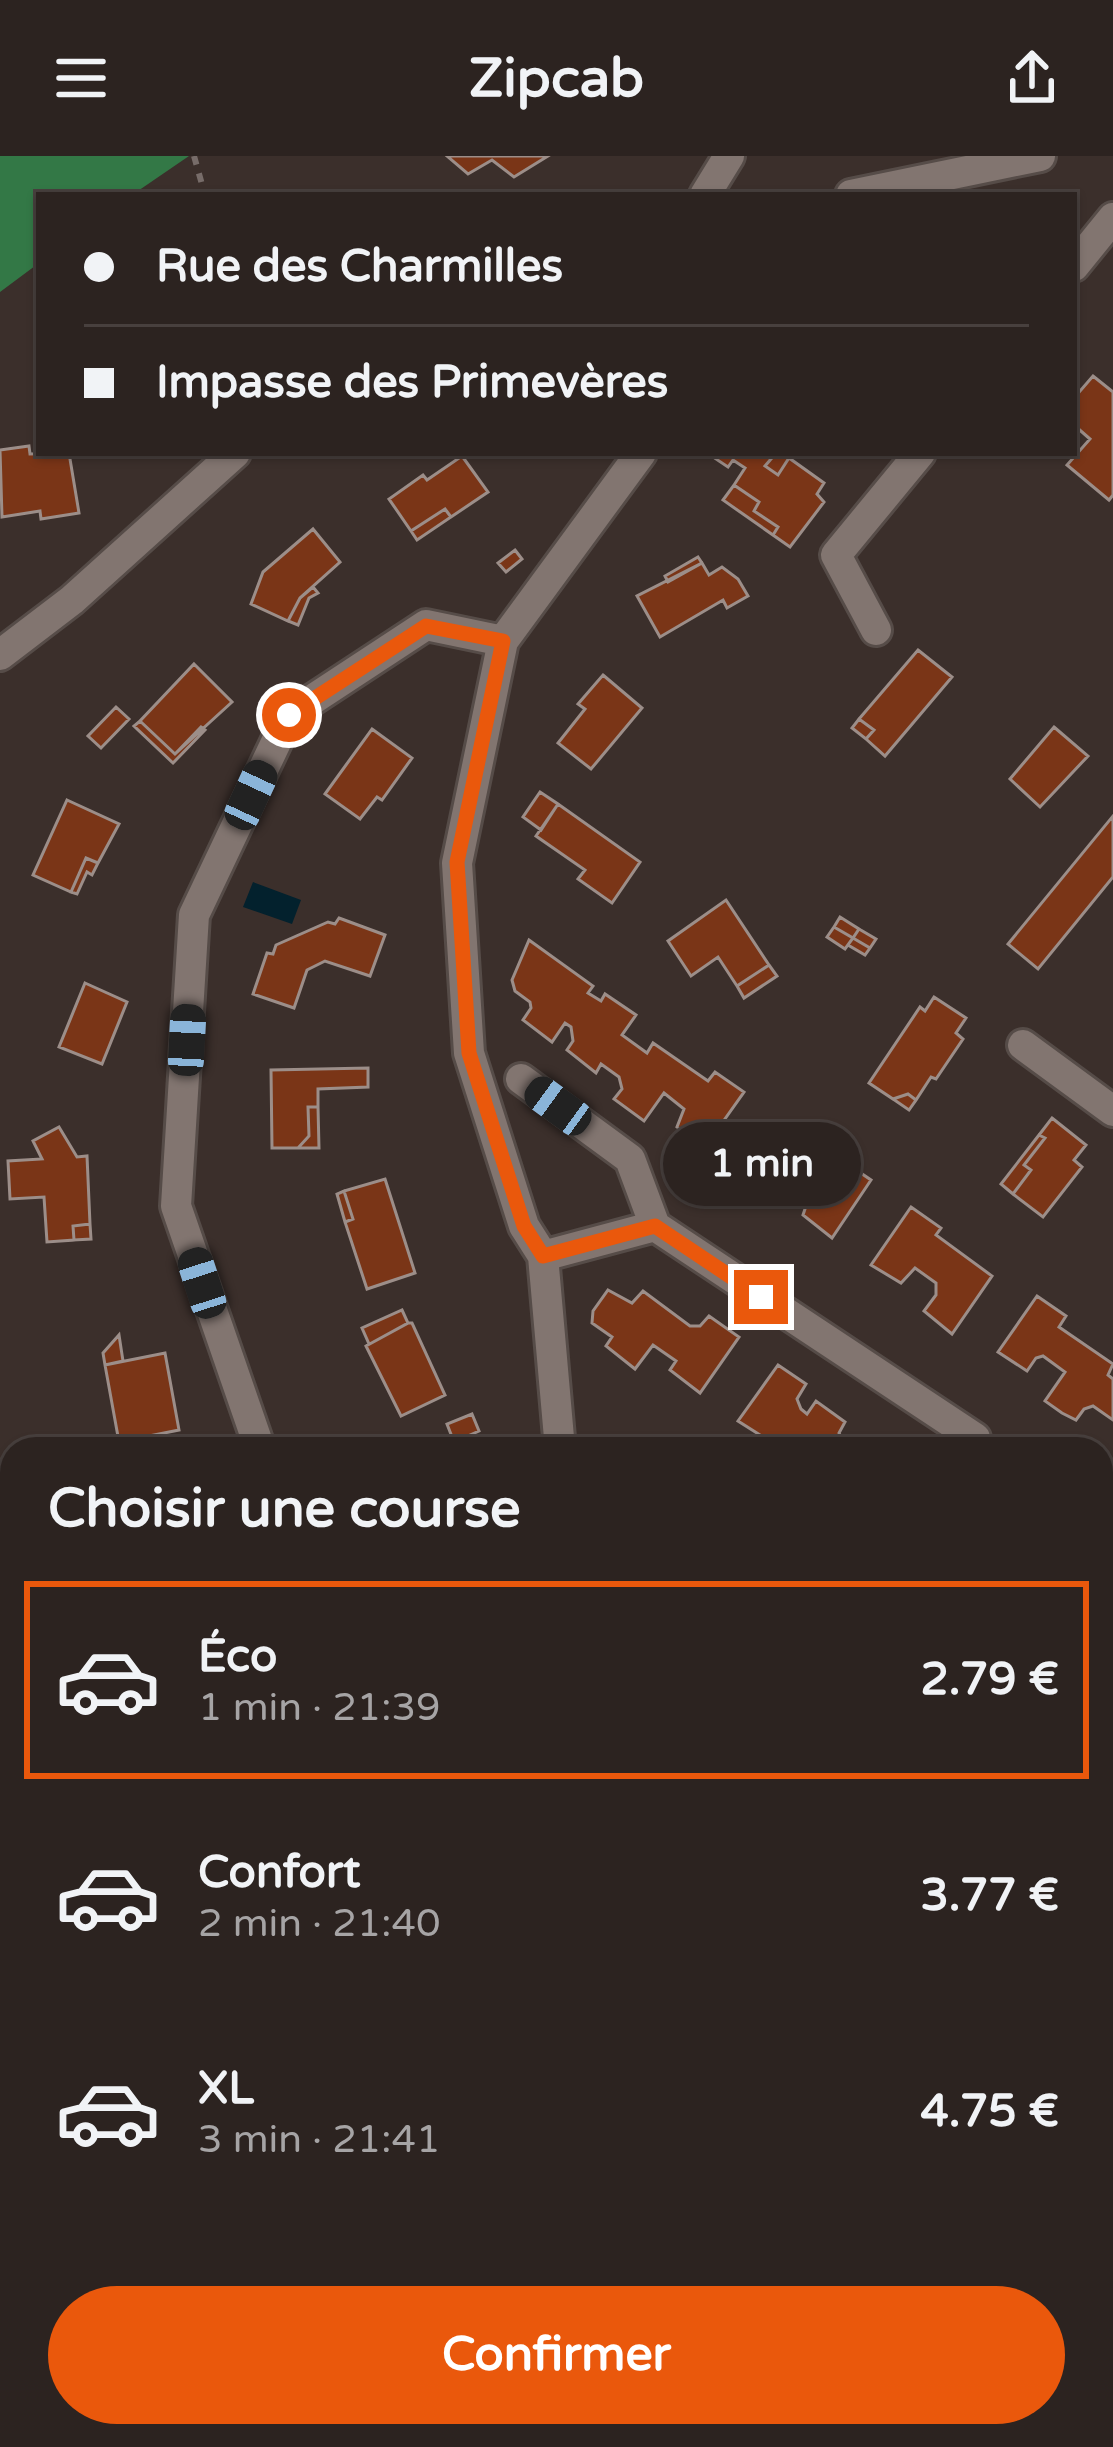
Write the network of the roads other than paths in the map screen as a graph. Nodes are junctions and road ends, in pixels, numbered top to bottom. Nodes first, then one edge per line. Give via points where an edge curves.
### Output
1 (729, 156) edge
2 (1040, 156) edge
3 (707, 192) edge
4 (866, 192) edge
5 (1113, 218) edge
6 (1077, 262) edge
7 (232, 456) edge
8 (638, 456) edge
9 (918, 456) edge
10 (876, 630) dead end
11 (503, 641) junction
12 (0, 655) edge
13 (1023, 1045) dead end
14 (521, 1078) dead end
15 (1113, 1111) edge
16 (655, 1226) junction
17 (543, 1256) junction
18 (253, 1437) edge
19 (559, 1437) edge
20 (973, 1437) edge

1 - 3 street
2 - 4 street
5 - 6 street
7 - 12 street
8 - 11 street
9 - 10 street via 836,556
11 - 17 street via 457,862 469,1053 524,1226
11 - 18 street via 426,626 289,715 194,915 176,1205
13 - 15 street
14 - 16 street via 630,1160
16 - 17 street
16 - 20 street
17 - 19 street

